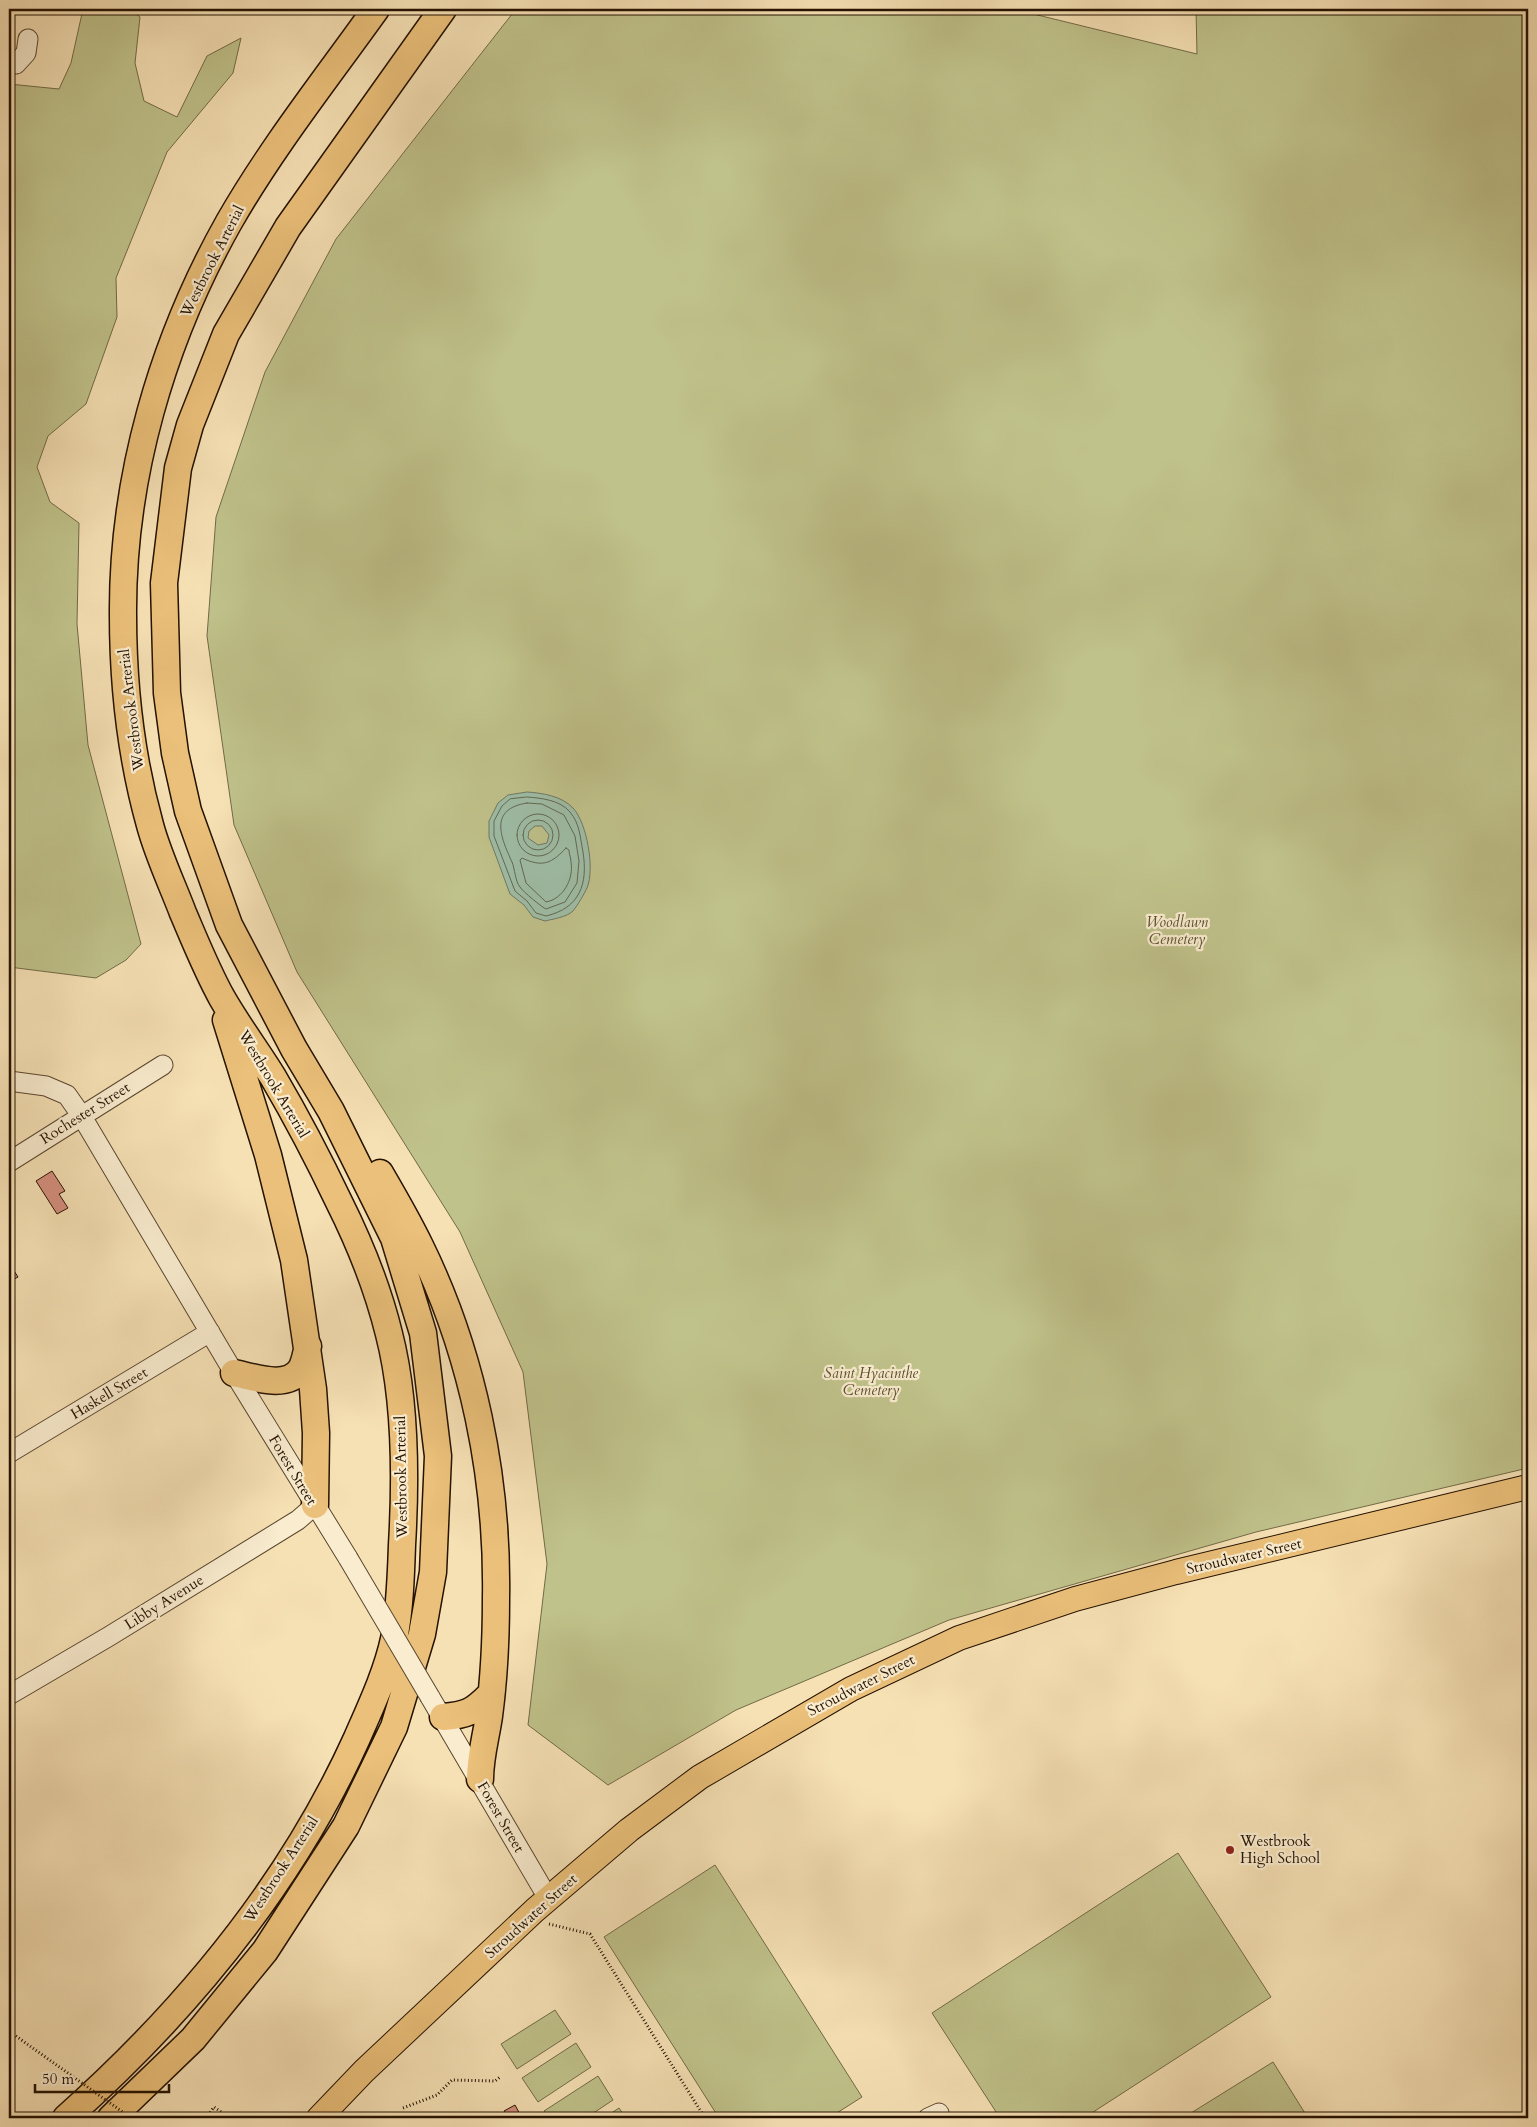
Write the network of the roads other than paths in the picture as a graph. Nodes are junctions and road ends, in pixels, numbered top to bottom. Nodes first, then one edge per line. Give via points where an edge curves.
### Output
1 (376, 9) edge
2 (443, 9) edge
3 (28, 39) dead end
4 (9, 63) edge
5 (222, 997) junction
6 (163, 1065) dead end
7 (9, 1081) edge
8 (331, 1110) junction
9 (81, 1115) junction
10 (9, 1162) edge
11 (210, 1332) junction
12 (308, 1346) junction
13 (234, 1373) junction
14 (9, 1453) edge
15 (1528, 1487) edge
16 (315, 1505) junction
17 (490, 1694) junction
18 (9, 1695) edge
19 (436, 1707) junction
20 (480, 1779) junction
21 (541, 1904) junction
22 (66, 2118) edge
23 (110, 2118) edge
24 (319, 2118) edge

1 - 5 highway, Westbrook Arterial via 259,175 190,299 167,359 142,442 130,506 122,613 127,699 136,763 150,826 165,867
2 - 8 highway, Westbrook Arterial via 288,227 226,334 190,425 178,468 164,583 167,693 175,753 188,811 229,925 294,1049
3 - 4 street via 26,53 16,64
5 - 12 highway via 228,1032 251,1096 285,1218
5 - 22 highway, Westbrook Arterial via 272,1076 344,1210 370,1273 390,1337 399,1392 405,1496 394,1637 347,1759 299,1846 271,1888 175,2011
6 - 9 street, Rochester Street
7 - 9 street, Forest Street via 46,1086 67,1095
8 - 17 highway via 380,1172 421,1247 445,1305 472,1387 488,1471 496,1556 495,1641
8 - 23 highway, Westbrook Arterial via 394,1238 423,1333 438,1456 432,1572 422,1634 394,1727 341,1835 253,1966 193,2039
9 - 10 street, Rochester Street
9 - 11 street, Forest Street
11 - 13 street, Forest Street
11 - 14 street, Haskell Street
12 - 13 highway via 302,1367 286,1380 274,1381
12 - 16 highway via 316,1433
13 - 16 street, Forest Street
15 - 21 main road, Stroudwater Street via 1084,1596 959,1638 851,1689 700,1777 629,1830
16 - 18 street, Libby Avenue via 290,1525
16 - 19 street, Forest Street, bridge
17 - 19 highway via 475,1709 463,1715
17 - 20 highway
19 - 20 street, Forest Street
20 - 21 street, Forest Street
21 - 24 main road, Stroudwater Street via 364,2071

